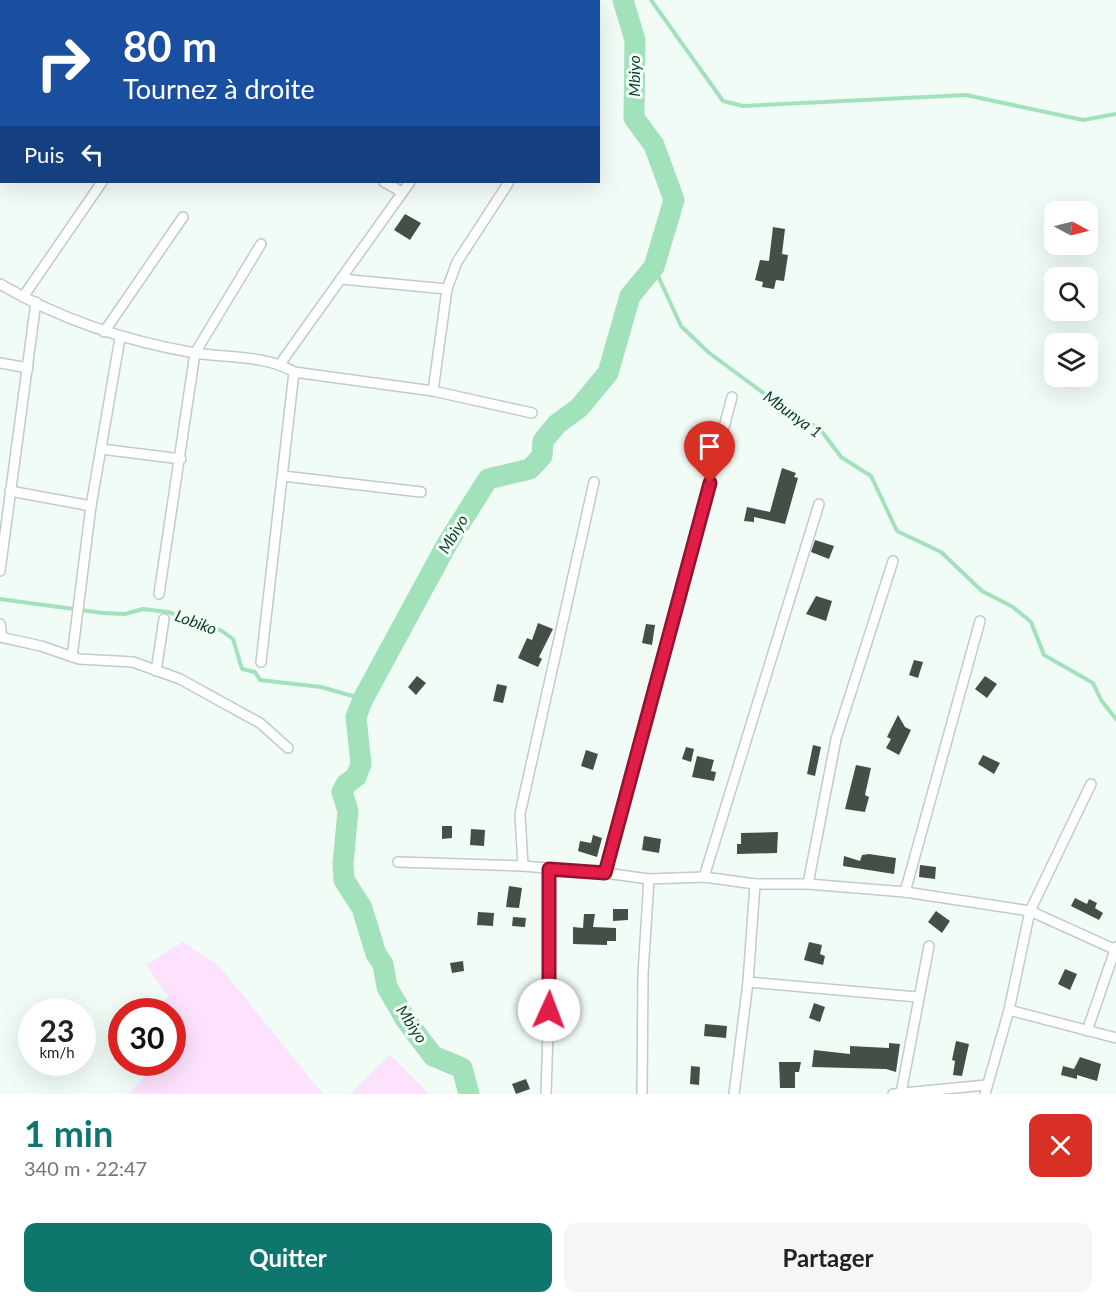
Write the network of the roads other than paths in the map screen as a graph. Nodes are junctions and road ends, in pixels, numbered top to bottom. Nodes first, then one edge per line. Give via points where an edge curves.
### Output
1 (101, 183) edge
2 (386, 183) edge
3 (409, 183) edge
4 (508, 183) edge
5 (402, 192) junction
6 (183, 217) dead end
7 (261, 244) dead end
8 (341, 279) junction
9 (0, 284) edge
10 (447, 289) junction
11 (23, 297) junction
12 (36, 302) junction
13 (104, 332) junction
14 (120, 338) junction
15 (195, 352) junction
16 (0, 363) edge
17 (280, 364) junction
18 (28, 368) junction
19 (294, 372) junction
20 (433, 391) junction
21 (732, 398) dead end
22 (532, 412) dead end
23 (101, 449) junction
24 (181, 459) junction
25 (283, 476) junction
26 (594, 482) dead end
27 (10, 491) junction
28 (421, 492) dead end
29 (819, 504) dead end
30 (92, 506) junction
31 (893, 561) dead end
32 (0, 571) edge
33 (159, 594) dead end
34 (164, 619) dead end
35 (980, 621) dead end
36 (0, 624) edge
37 (1, 637) edge
38 (72, 657) junction
39 (261, 662) dead end
40 (156, 671) junction
41 (288, 748) dead end
42 (1091, 784) dead end
43 (398, 862) dead end
44 (523, 866) junction
45 (549, 869) junction
46 (605, 873) junction
47 (704, 877) junction
48 (649, 879) junction
49 (755, 884) junction
50 (808, 884) junction
51 (905, 892) junction
52 (1030, 911) junction
53 (929, 946) dead end
54 (1116, 949) edge
55 (748, 982) junction
56 (918, 997) junction
57 (1009, 1010) junction
58 (1087, 1031) junction
59 (1116, 1038) edge
60 (985, 1090) edge
61 (546, 1094) edge
62 (642, 1094) edge
63 (734, 1094) edge
64 (897, 1094) edge

1 - 11 street
2 - 5 street
3 - 5 street
4 - 10 street via 457,262
5 - 8 street
6 - 13 street
7 - 15 street
8 - 10 street
8 - 17 street
9 - 11 street
10 - 20 street
11 - 12 street
12 - 13 street
12 - 18 street
13 - 14 street
14 - 15 street
14 - 23 street
15 - 17 street
15 - 24 street
16 - 18 street
17 - 19 street
18 - 27 street
19 - 20 street
19 - 25 street
20 - 22 street
21 - 46 street
23 - 24 street
23 - 30 street
24 - 33 street
25 - 28 street
25 - 39 street
26 - 44 street via 520,814
27 - 30 street
27 - 32 street
29 - 47 street
30 - 38 street
31 - 50 street via 836,739
34 - 40 street
35 - 51 street
36 - 37 street
37 - 38 street
38 - 40 street via 132,662
40 - 41 street via 180,679 260,723
42 - 52 street
43 - 44 street
44 - 45 street
45 - 46 street
45 - 61 street
46 - 48 street
47 - 48 street
47 - 49 street
48 - 62 street
49 - 50 street
49 - 55 street
50 - 51 street
51 - 52 street
52 - 54 street
52 - 57 street
53 - 56 street
54 - 58 street
55 - 56 street
55 - 63 street
56 - 64 street
57 - 58 street
57 - 60 street
58 - 59 street
60 - 64 street

